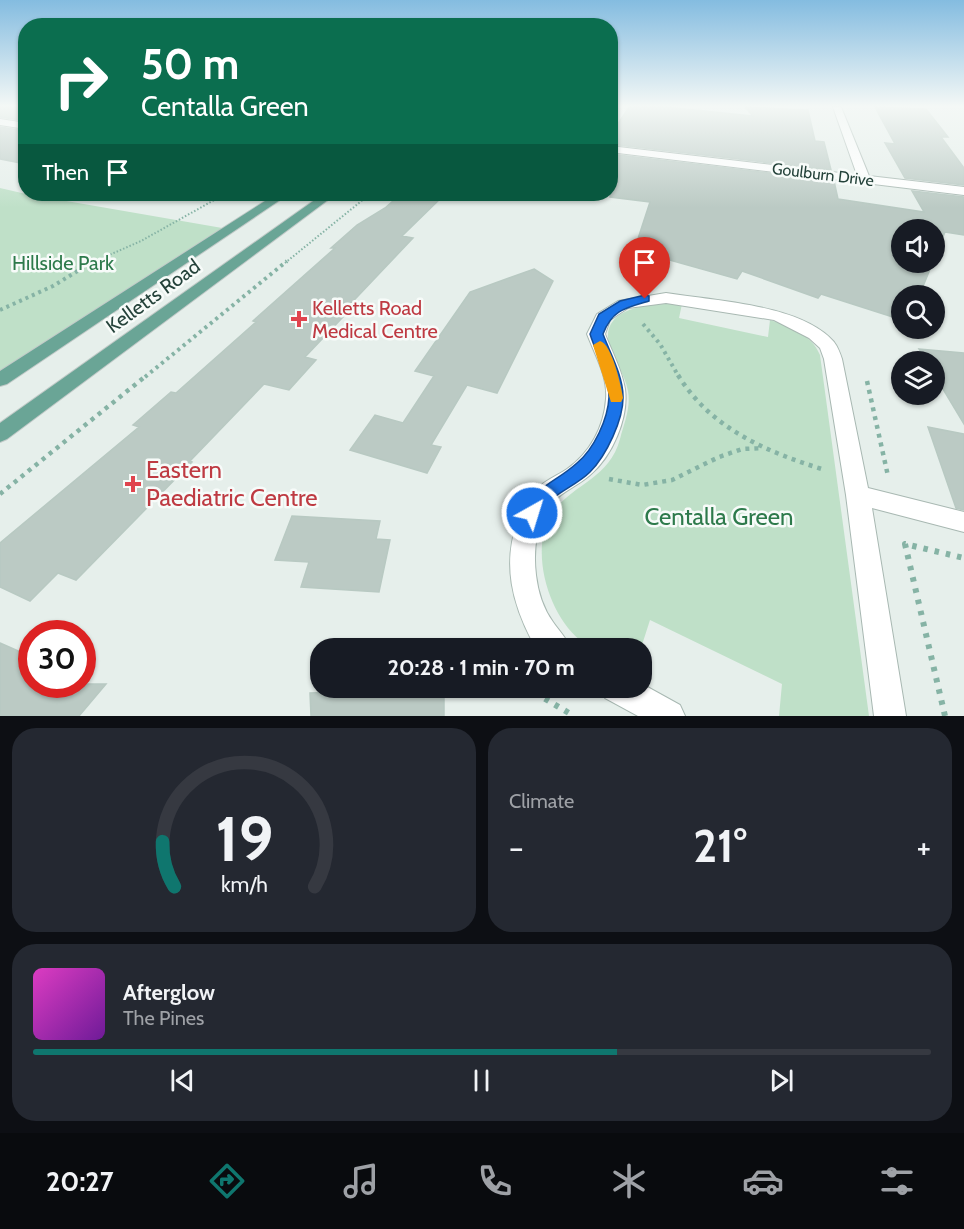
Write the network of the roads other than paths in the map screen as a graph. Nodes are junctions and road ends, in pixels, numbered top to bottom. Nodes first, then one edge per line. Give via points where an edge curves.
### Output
1 (850, 140) edge
2 (618, 150) edge
3 (864, 179) junction
4 (964, 191) edge
5 (272, 201) edge
6 (320, 201) edge
7 (0, 380) edge
8 (0, 434) edge
9 (858, 495) junction
10 (964, 522) edge
11 (549, 638) edge
12 (636, 698) edge
13 (669, 716) edge
14 (890, 716) edge

1 - 3 street
2 - 3 street, Goulburn Drive
3 - 4 street, Goulburn Drive
5 - 7 main road, Kelletts Road
6 - 8 main road, Kelletts Road
9 - 10 street
9 - 11 street via 833,359 828,346 815,334 777,316 687,300 666,297 624,304 603,317 596,334 616,397 607,433 578,473 544,495 525,533 523,587
9 - 14 street
12 - 13 street

